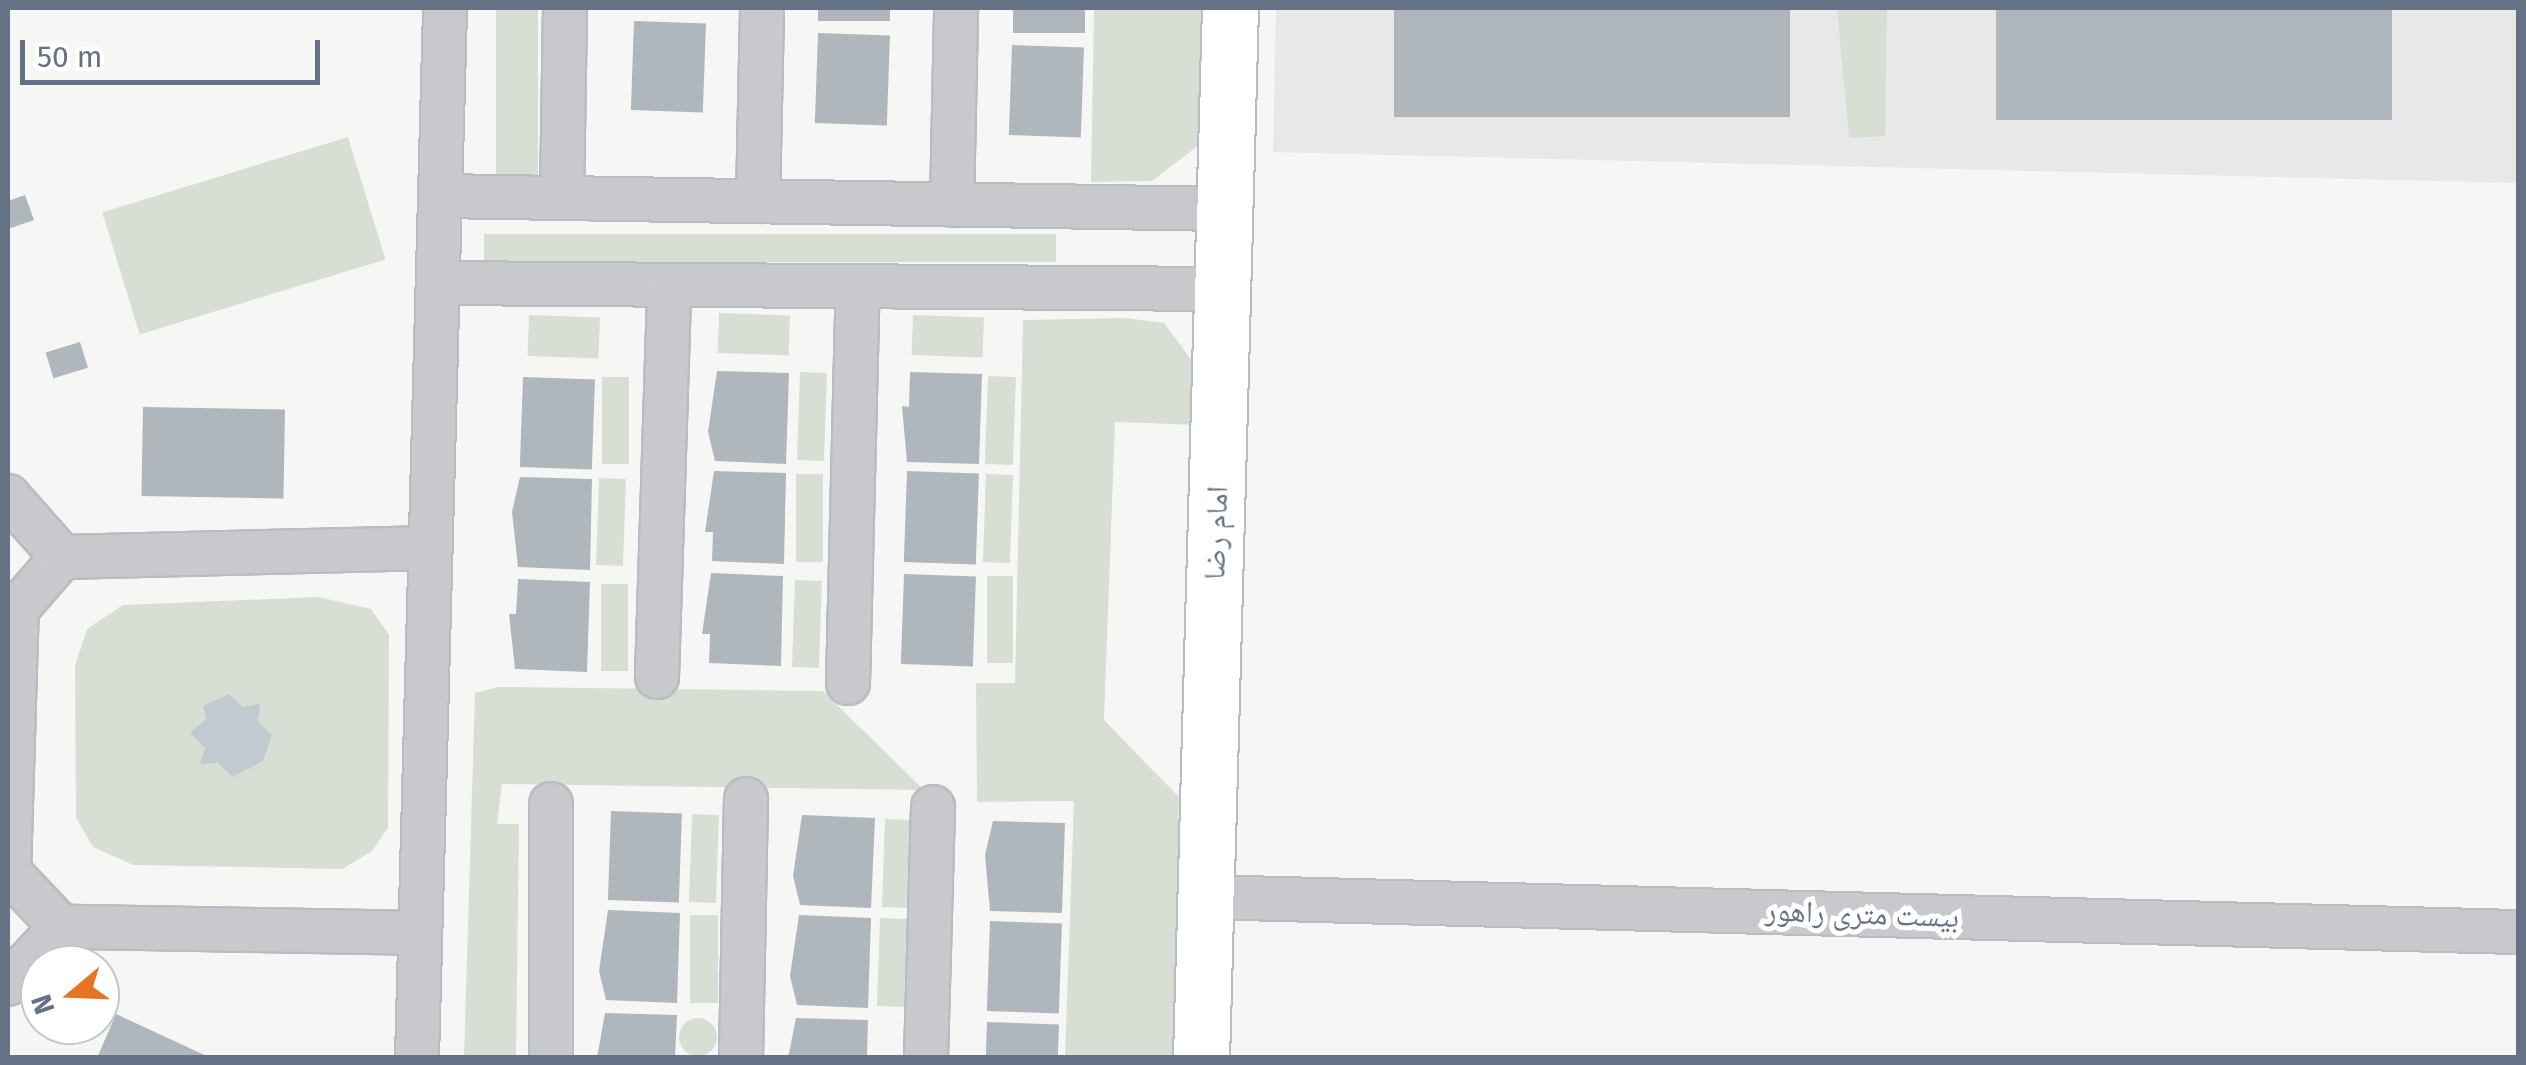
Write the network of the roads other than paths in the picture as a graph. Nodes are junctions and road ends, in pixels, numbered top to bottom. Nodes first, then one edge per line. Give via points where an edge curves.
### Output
1 (445, 8) edge
2 (566, 8) edge
3 (762, 8) edge
4 (956, 8) edge
5 (1230, 8) edge
6 (440, 196) junction
7 (562, 198) junction
8 (758, 201) junction
9 (952, 205) junction
10 (1224, 209) junction
11 (438, 284) junction
12 (669, 285) junction
13 (858, 287) junction
14 (1222, 290) junction
15 (8, 496) edge
16 (430, 548) junction
17 (62, 557) junction
18 (12, 604) edge
19 (657, 677) dead end
20 (848, 682) dead end
21 (746, 799) dead end
22 (551, 804) dead end
23 (933, 807) dead end
24 (8, 873) edge
25 (1206, 897) junction
26 (61, 926) junction
27 (2518, 932) edge
28 (420, 934) junction
29 (8, 984) edge
30 (417, 1058) edge
31 (550, 1058) edge
32 (741, 1058) edge
33 (926, 1058) edge
34 (1201, 1058) edge

1 - 6 street
2 - 7 street
3 - 8 street
4 - 9 street
5 - 10 main road, امام رضا
6 - 7 street
6 - 11 street
7 - 8 street
8 - 9 street
9 - 10 street
10 - 14 main road, امام رضا
11 - 12 street
11 - 16 street
12 - 13 street
12 - 19 street
13 - 14 street
13 - 20 street
14 - 25 main road, امام رضا
15 - 17 street
16 - 17 street
16 - 28 street
17 - 18 street
18 - 24 street
21 - 32 street
22 - 31 street
23 - 33 street
24 - 26 street
25 - 27 street, بیست متری راهور
25 - 34 main road, امام رضا
26 - 28 street
26 - 29 street
28 - 30 street

